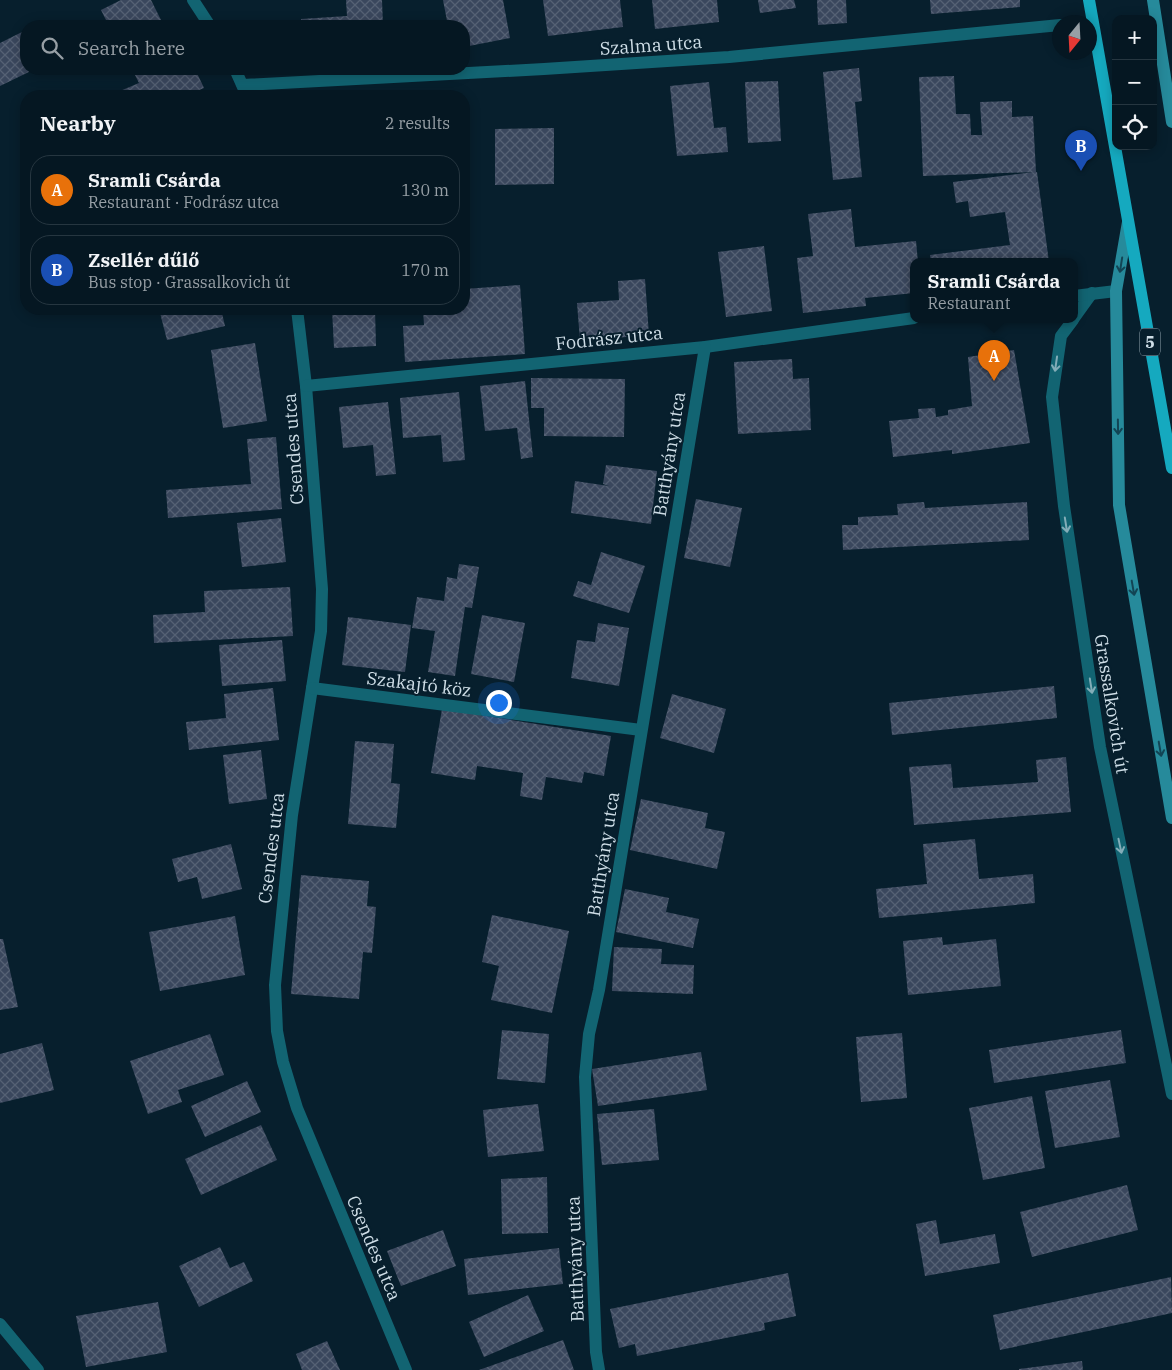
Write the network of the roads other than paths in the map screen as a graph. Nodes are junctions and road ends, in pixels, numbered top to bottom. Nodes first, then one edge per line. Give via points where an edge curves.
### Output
1 (193, 0) edge
2 (1089, 0) edge
3 (1153, 0) edge
4 (1090, 15) edge
5 (206, 20) edge
6 (1052, 26) edge
7 (1097, 57) edge
8 (470, 74) edge
9 (238, 75) edge
10 (462, 75) edge
11 (245, 90) edge
12 (259, 90) edge
13 (1172, 122) edge
14 (1129, 217) junction
15 (1116, 292) junction
16 (1092, 293) junction
17 (1078, 295) edge
18 (1078, 312) edge
19 (298, 315) edge
20 (910, 319) edge
21 (1070, 323) edge
22 (705, 346) junction
23 (306, 386) junction
24 (1172, 468) edge
25 (312, 688) junction
26 (641, 730) junction
27 (1172, 818) edge
28 (1172, 1094) edge
29 (0, 1324) edge
30 (38, 1370) edge
31 (406, 1370) edge
32 (599, 1370) edge

1 - 5 street
2 - 4 main road, 5
3 - 13 street
6 - 8 street, Szalma utca via 729,57
7 - 14 main road, 5
9 - 11 street
10 - 12 street, Szalma utca
14 -> 15 street
14 - 24 main road, 5
15 - 16 street
15 -> 27 street via 1119,505
16 - 17 street
16 - 18 street, Grassalkovich út
19 - 23 street, Csendes utca
20 - 22 street, Fodrász utca
21 -> 28 street, Grassalkovich út via 1061,336 1052,397 1064,506 1100,748
22 - 23 street, Fodrász utca
22 - 26 street, Batthyány utca
23 - 25 street, Csendes utca via 322,589
25 - 26 street, Szakajtó köz
25 - 31 street, Csendes utca via 292,815 275,985 277,1031 297,1108
26 - 32 street, Batthyány utca via 589,1034 585,1077
29 - 30 street

